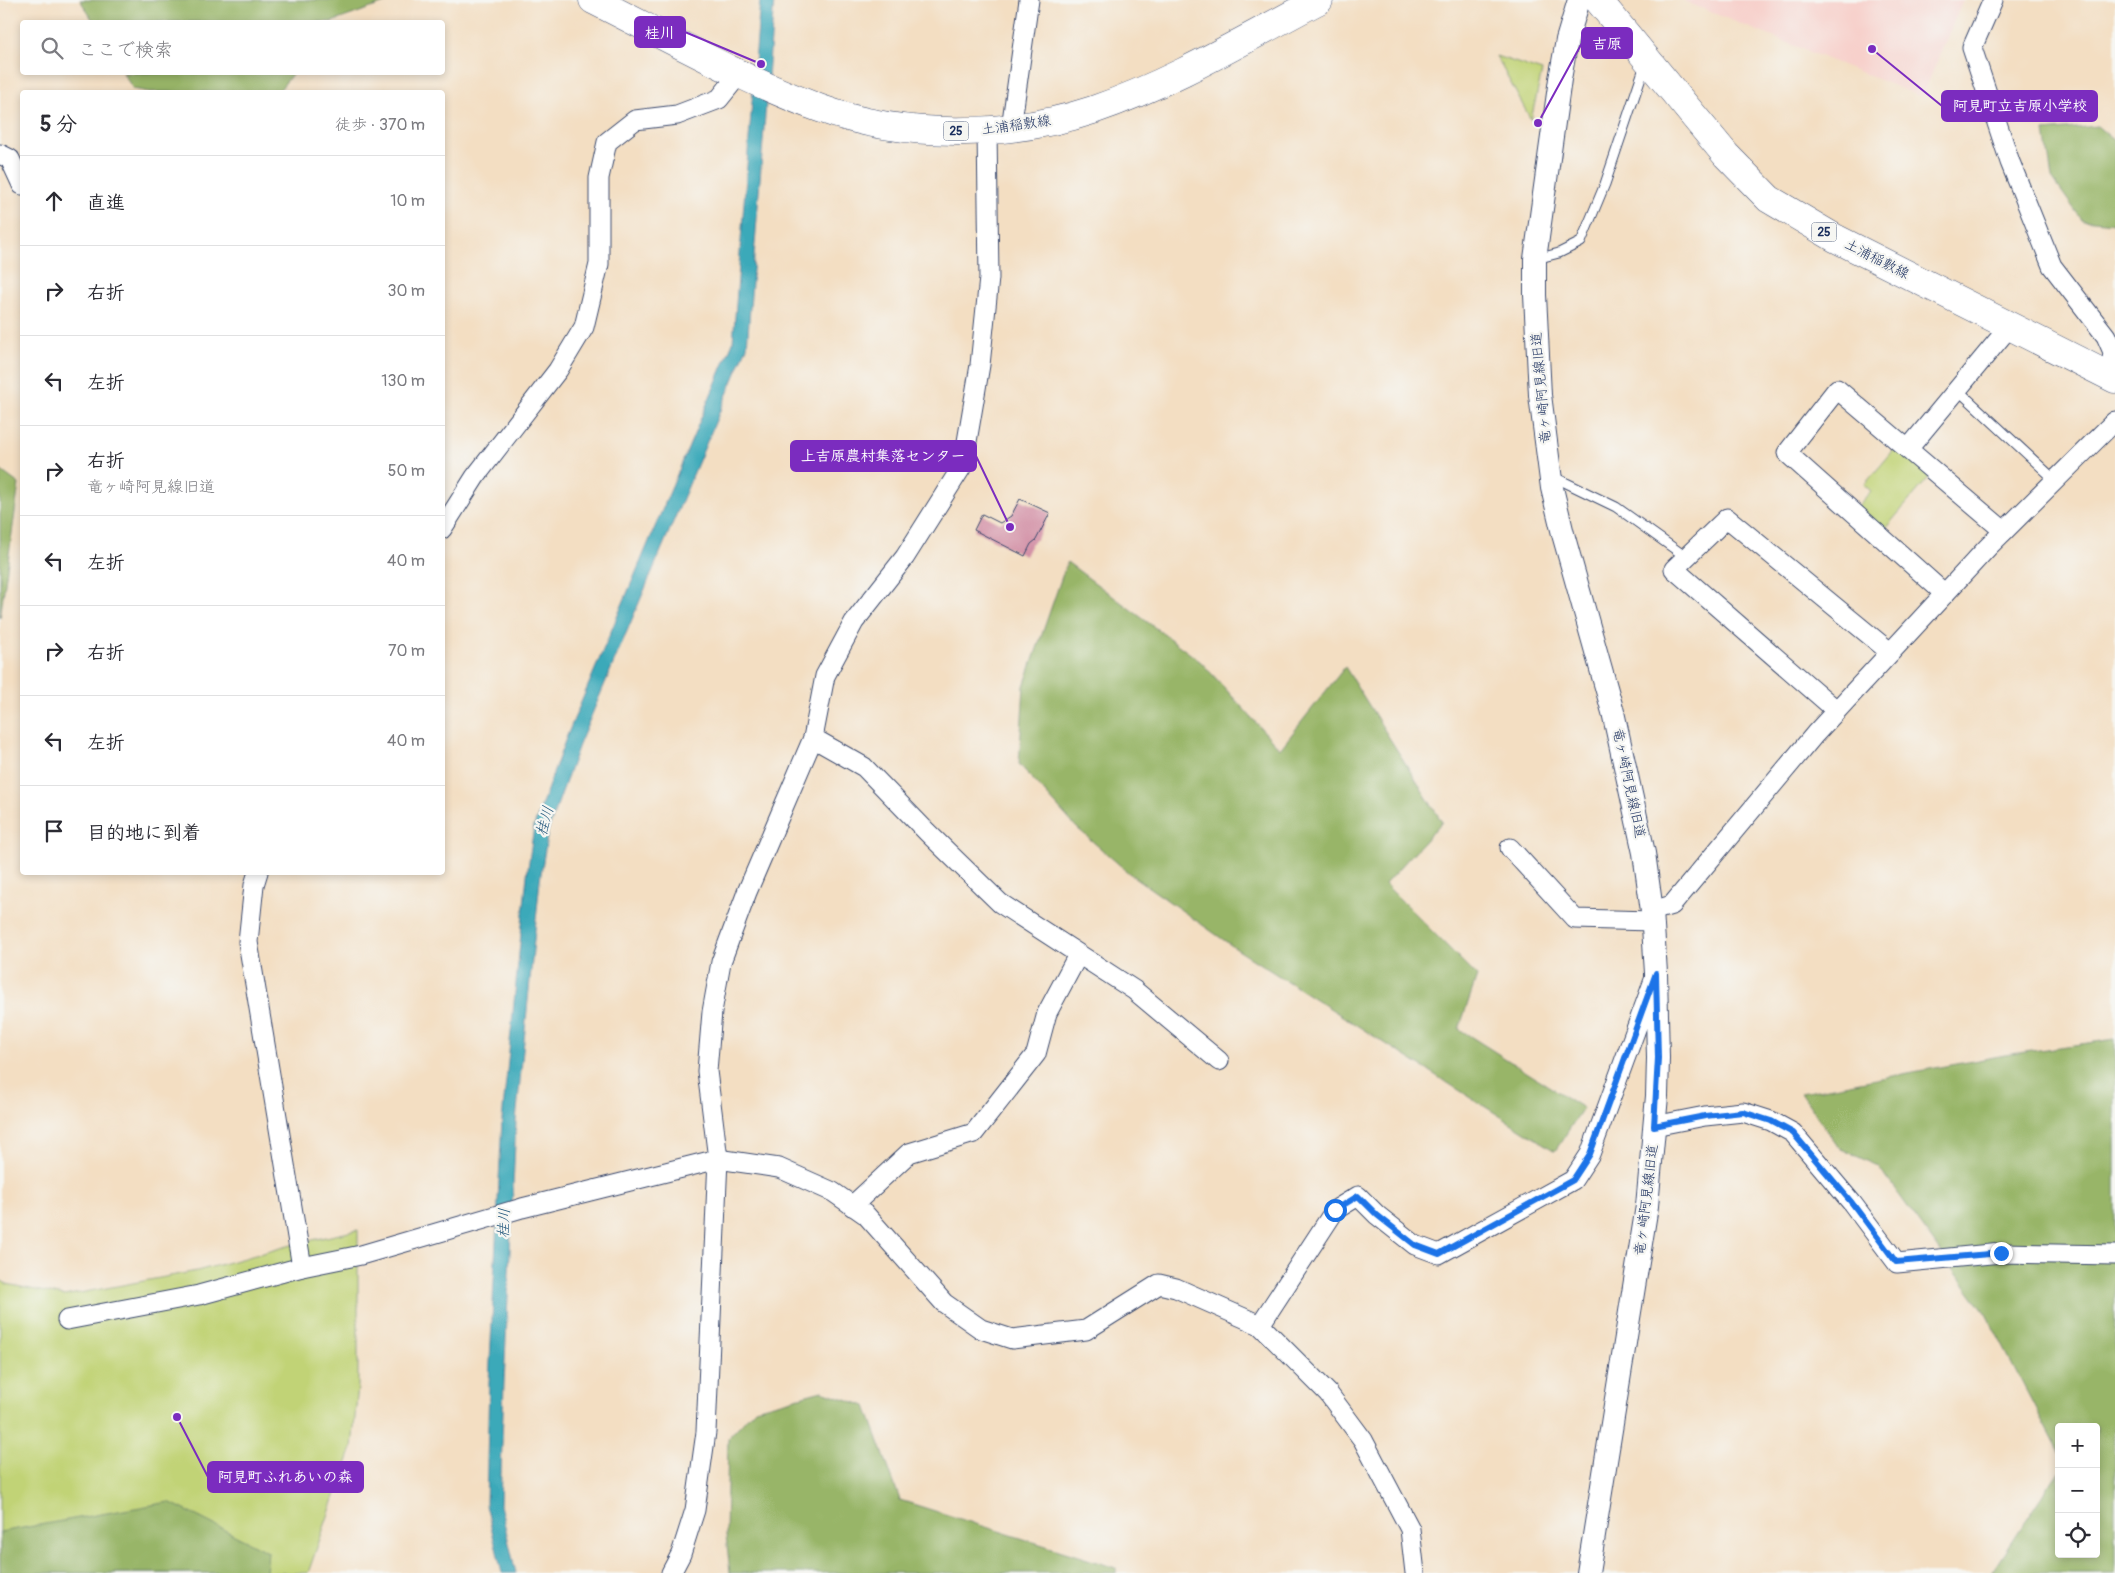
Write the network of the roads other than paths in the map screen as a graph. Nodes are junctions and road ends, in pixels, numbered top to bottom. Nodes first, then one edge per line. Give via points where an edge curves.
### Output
1 (593, 0) edge
2 (1029, 0) edge
3 (1319, 0) edge
4 (1579, 0) edge
5 (1598, 0) edge
6 (1993, 0) edge
7 (1648, 58) junction
8 (740, 73) junction
9 (999, 129) junction
10 (0, 154) edge
11 (20, 181) edge
12 (1535, 259) junction
13 (2010, 326) junction
14 (2113, 378) edge
15 (1958, 390) junction
16 (2115, 421) edge
17 (1908, 449) junction
18 (1550, 474) junction
19 (2056, 480) junction
20 (445, 524) edge
21 (2004, 531) junction
22 (1686, 557) junction
23 (1945, 594) junction
24 (1890, 652) junction
25 (1836, 710) junction
26 (813, 738) junction
27 (1510, 848) dead end
28 (257, 875) edge
29 (1652, 916) junction
30 (1078, 955) junction
31 (1656, 973) junction
32 (1219, 1061) dead end
33 (1654, 1126) junction
34 (718, 1159) junction
35 (852, 1206) junction
36 (2115, 1255) edge
37 (302, 1267) junction
38 (67, 1320) dead end
39 (1260, 1325) junction
40 (671, 1573) edge
41 (1415, 1573) edge
42 (1588, 1573) edge

1 - 8 main road, 土浦稲敷線 / 25
2 - 9 street
3 - 9 main road, 土浦稲敷線 / 25 via 1139,93 1092,110
4 - 12 street, 竜ヶ崎阿見線旧道 via 1560,79
5 - 7 main road, 土浦稲敷線 / 25
6 - 14 street via 1972,48 2010,162 2052,266 2106,336 2113,352
7 - 12 lane via 1605,184 1581,242 1560,253
7 - 13 main road, 土浦稲敷線 / 25 via 1726,155 1769,199 1835,238
8 - 9 main road, 土浦稲敷線 / 25 via 821,109 901,128
8 - 20 street via 719,99 677,115 635,120 607,142 599,178 600,264 584,326 558,370 475,477
9 - 26 street via 980,365 963,466 905,557 854,622 825,676
10 - 11 street via 10,159
12 - 18 street, 竜ヶ崎阿見線旧道 via 1539,378
13 - 14 main road, 土浦稲敷線 / 25
13 - 15 street
15 - 17 street
15 - 19 lane
16 - 19 street
17 - 21 street
17 - 23 street via 1837,389 1787,453
18 - 22 lane via 1616,507
18 - 29 street, 竜ヶ崎阿見線旧道 via 1563,534 1616,721 1635,805
19 - 21 street
21 - 23 street
22 - 24 street via 1727,518
22 - 25 street via 1674,569
23 - 24 street
24 - 25 street
25 - 29 street via 1672,905
26 - 30 street via 864,766 1000,903
26 - 34 street via 747,892 722,962 712,1012 707,1071
27 - 29 street via 1575,919
28 - 37 street via 248,942
29 - 31 street, 竜ヶ崎阿見線旧道
30 - 32 street via 1134,990
30 - 35 street via 1047,1013 1036,1054 974,1133 909,1153
31 - 33 street, 竜ヶ崎阿見線旧道 via 1658,1058
31 - 39 street via 1590,1154 1573,1180 1439,1254 1415,1245 1358,1196 1335,1210
33 - 36 street via 1743,1112 1771,1121 1793,1133 1896,1262 2001,1253
33 - 42 street, 竜ヶ崎阿見線旧道 via 1647,1206
34 - 35 street via 779,1168 834,1192
34 - 37 street via 522,1208 360,1255
34 - 40 street via 706,1432 695,1510 682,1554
35 - 39 street via 866,1216 944,1303 981,1329 1012,1339 1086,1330 1159,1284 1176,1288
37 - 38 street via 199,1295
39 - 41 street via 1328,1394 1363,1440 1410,1529

